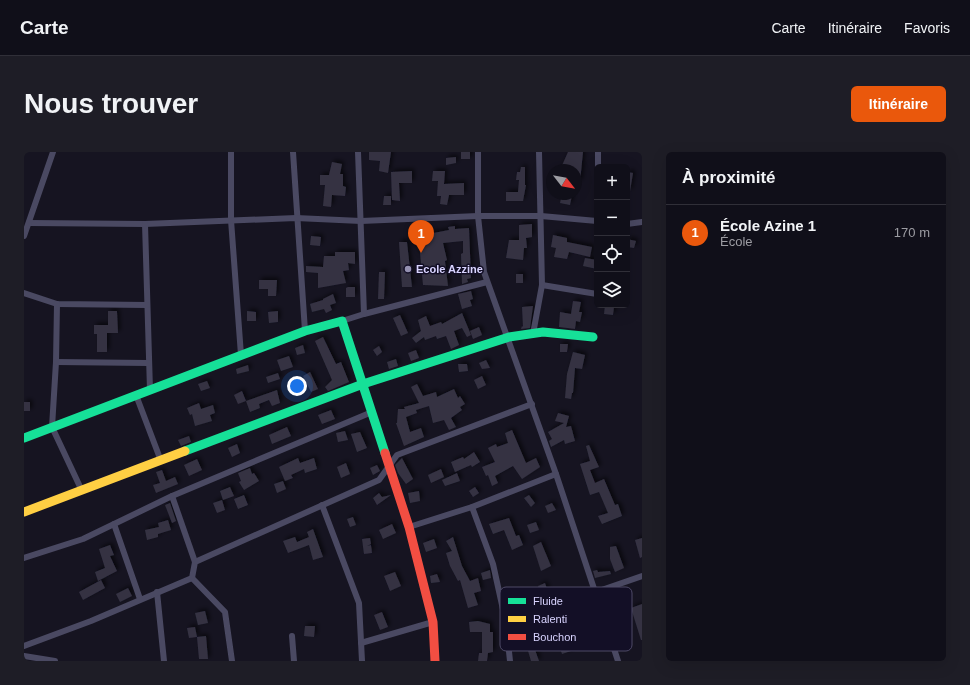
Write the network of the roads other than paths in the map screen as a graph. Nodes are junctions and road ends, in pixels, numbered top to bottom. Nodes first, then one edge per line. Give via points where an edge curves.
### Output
1 (53, 152) edge
2 (231, 152) edge
3 (293, 152) edge
4 (358, 152) edge
5 (478, 152) edge
6 (539, 152) edge
7 (598, 152) edge
8 (598, 164) edge
9 (478, 216) junction
10 (541, 216) junction
11 (296, 218) junction
12 (231, 220) junction
13 (361, 220) junction
14 (594, 221) edge
15 (642, 222) edge
16 (29, 223) junction
17 (145, 224) junction
18 (630, 224) edge
19 (24, 236) edge
20 (487, 282) junction
21 (542, 285) junction
22 (24, 293) edge
23 (594, 294) edge
24 (57, 304) junction
25 (147, 305) junction
26 (364, 314) junction
27 (342, 321) junction
28 (305, 331) junction
29 (533, 334) junction
30 (509, 337) junction
31 (593, 337) dead end
32 (241, 355) junction
33 (56, 362) junction
34 (148, 363) junction
35 (363, 384) junction
36 (150, 390) junction
37 (136, 395) junction
38 (532, 404) junction
39 (372, 412) junction
40 (52, 427) junction
41 (24, 438) edge
42 (162, 461) junction
43 (390, 465) junction
44 (556, 474) junction
45 (82, 491) junction
46 (172, 496) junction
47 (322, 505) junction
48 (472, 507) junction
49 (24, 512) edge
50 (114, 524) junction
51 (409, 527) junction
52 (24, 558) edge
53 (195, 562) junction
54 (642, 576) edge
55 (192, 578) junction
56 (594, 587) edge
57 (608, 587) edge
58 (157, 592) junction
59 (500, 596) edge
60 (140, 599) junction
61 (433, 622) junction
62 (292, 636) dead end
63 (361, 643) junction
64 (24, 646) edge
65 (509, 651) edge
66 (615, 651) edge
67 (24, 656) edge
68 (55, 661) edge
69 (164, 661) edge
70 (232, 661) edge
71 (294, 661) edge
72 (362, 661) edge
73 (435, 661) edge
74 (510, 661) edge
75 (618, 661) edge

1 - 16 street
2 - 12 street
3 - 11 street
4 - 13 street
5 - 9 street
6 - 10 street
7 - 8 street
9 - 10 street
9 - 13 street
9 - 20 street
10 - 14 street
10 - 21 street
11 - 12 street
11 - 13 street
11 - 28 street
12 - 17 street
12 - 32 street
13 - 26 street
15 - 18 street
16 - 17 street
16 - 19 street
17 - 25 street
20 - 26 street
20 - 30 street
21 - 23 street
21 - 29 street
22 - 24 street
24 - 25 street
24 - 33 street
25 - 34 street
26 - 27 street
27 - 28 street
27 - 35 street
28 - 32 street
29 - 30 street
29 - 31 street via 543,332
30 - 35 street
30 - 38 street
32 - 36 street
33 - 34 street
33 - 40 street
34 - 36 street
35 - 39 street
35 - 42 street
36 - 37 street
37 - 40 street
37 - 42 street
38 - 43 street via 397,455
38 - 44 street
39 - 43 street
39 - 46 street
40 - 41 street
40 - 45 street
42 - 45 street
43 - 47 street via 379,480
43 - 51 street
44 - 48 street
44 - 56 street
45 - 49 street
46 - 50 street
46 - 53 street
47 - 53 street
47 - 63 street via 359,603
48 - 51 street
48 - 59 street via 493,564
50 - 52 street via 83,539
50 - 60 street
51 - 61 street
53 - 55 street
54 - 57 street
55 - 58 street
55 - 70 street via 225,612
58 - 60 street
58 - 69 street
60 - 64 street
61 - 63 street
61 - 73 street
62 - 71 street
63 - 72 street
65 - 74 street
66 - 75 street
67 - 68 street

